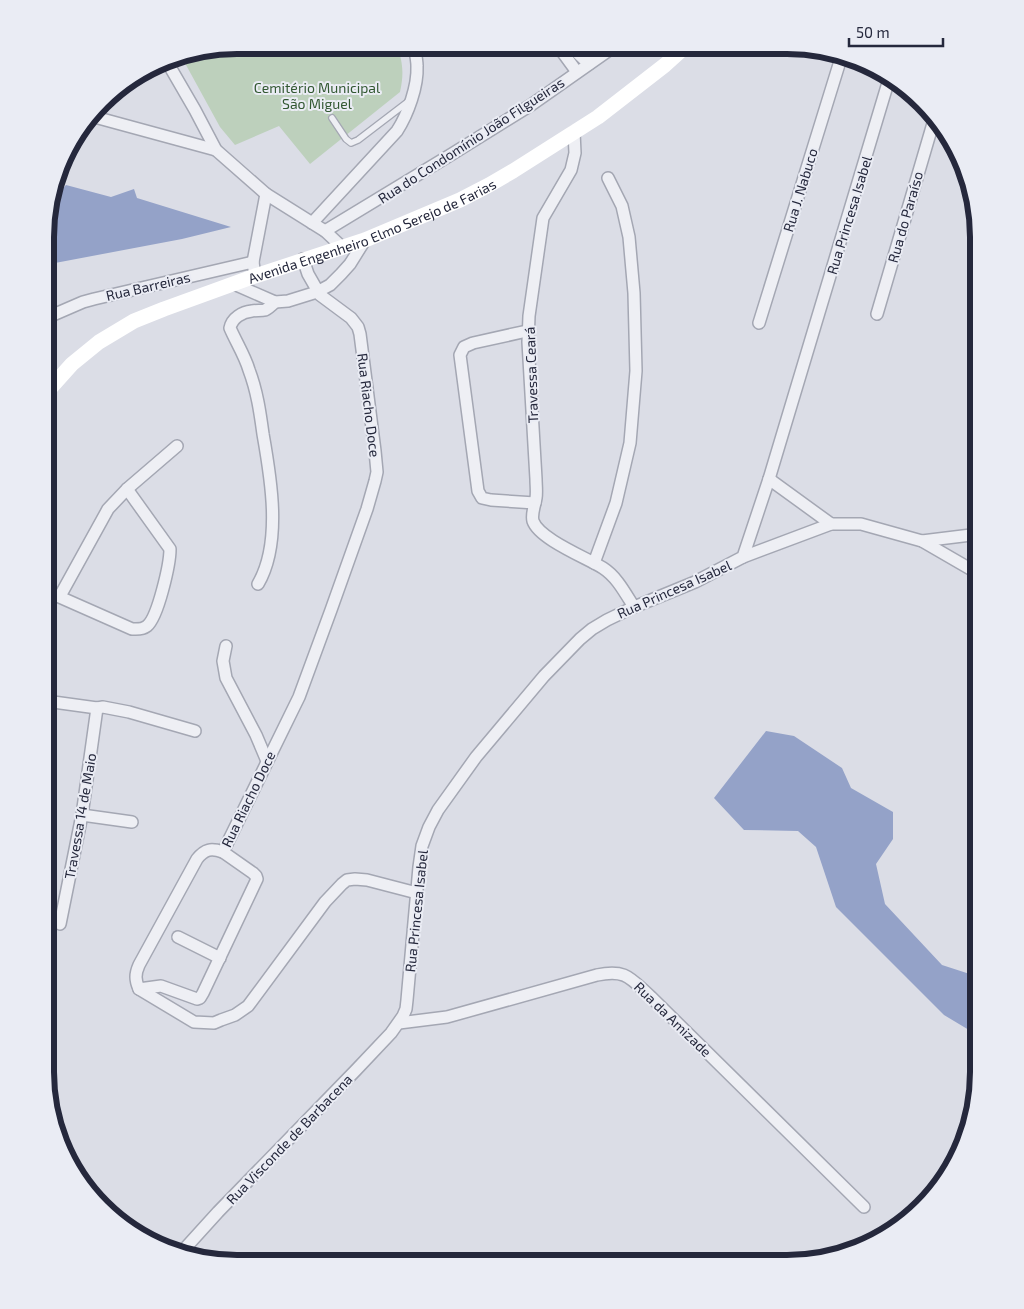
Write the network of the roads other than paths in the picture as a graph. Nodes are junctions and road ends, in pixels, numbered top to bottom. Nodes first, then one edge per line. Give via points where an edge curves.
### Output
1 (415, 54) edge
2 (564, 54) edge
3 (578, 54) edge
4 (604, 54) edge
5 (676, 54) edge
6 (840, 61) edge
7 (589, 64) junction
8 (170, 67) edge
9 (577, 72) junction
10 (888, 84) edge
11 (411, 100) junction
12 (98, 118) edge
13 (332, 118) dead end
14 (932, 126) edge
15 (574, 132) junction
16 (216, 150) junction
17 (608, 178) dead end
18 (266, 194) junction
19 (312, 223) junction
20 (325, 231) junction
21 (365, 240) junction
22 (342, 247) junction
23 (303, 259) junction
24 (254, 269) junction
25 (234, 284) junction
26 (317, 292) junction
27 (275, 302) junction
28 (876, 314) dead end
29 (54, 315) edge
30 (759, 323) dead end
31 (528, 331) junction
32 (54, 384) edge
33 (177, 446) dead end
34 (769, 479) junction
35 (127, 489) junction
36 (535, 503) junction
37 (831, 524) junction
38 (970, 535) edge
39 (922, 541) junction
40 (743, 557) junction
41 (594, 563) junction
42 (970, 569) edge
43 (258, 584) dead end
44 (54, 594) edge
45 (60, 596) junction
46 (634, 607) junction
47 (226, 646) dead end
48 (54, 702) edge
49 (97, 708) junction
50 (195, 731) dead end
51 (267, 761) junction
52 (82, 815) junction
53 (132, 822) dead end
54 (223, 852) junction
55 (417, 893) junction
56 (60, 924) dead end
57 (178, 937) dead end
58 (220, 958) junction
59 (139, 989) junction
60 (399, 1023) junction
61 (864, 1207) dead end
62 (185, 1248) edge

1 - 11 street via 416,82
2 - 9 street
3 - 7 street
4 - 7 street, Rua do Condomínio João Filgueiras
5 - 15 main road, Avenida Engenheiro Elmo Serejo de Farias via 631,92
6 - 30 street, Rua J. Nabuco
7 - 9 street, Rua do Condomínio João Filgueiras
8 - 16 street
9 - 20 street, Rua do Condomínio João Filgueiras via 515,115
10 - 34 street, Rua Princesa Isabel
11 - 13 lane via 351,143
11 - 19 street via 397,131
12 - 16 street
14 - 28 street, Rua do Paraíso
15 - 21 main road, Avenida Engenheiro Elmo Serejo de Farias via 514,171 460,200
15 - 31 street, Travessa Ceará via 575,153 571,170 544,218
16 - 18 street
17 - 41 street via 622,206 629,237 636,371 630,443 616,503
18 - 19 street
18 - 24 street
19 - 20 street
20 - 22 street
21 - 22 main road, Avenida Engenheiro Elmo Serejo de Farias
21 - 26 street via 341,274
22 - 23 main road, Avenida Engenheiro Elmo Serejo de Farias
23 - 24 main road, Avenida Engenheiro Elmo Serejo de Farias
23 - 26 street, Rua Riacho Doce
24 - 25 main road, Avenida Engenheiro Elmo Serejo de Farias
24 - 29 street, Rua Barreiras via 94,299
25 - 27 street
25 - 32 main road, Avenida Engenheiro Elmo Serejo de Farias via 120,329 72,364
26 - 27 street
26 - 51 street, Rua Riacho Doce via 358,327 377,472 367,509 299,696
27 - 43 street via 264,310 235,318 230,328 249,368 256,393 271,477 270,542 266,569
31 - 36 street, Travessa Ceará
31 - 36 street via 472,343 464,347 460,355 478,491 482,498 491,500
33 - 35 street
34 - 37 street
34 - 40 street, Rua Princesa Isabel
35 - 45 street via 102,518
35 - 45 street via 170,549 164,588 150,622 143,628 132,629
36 - 41 street, Travessa Ceará via 533,520 536,526 560,546
37 - 39 street via 861,524
37 - 40 street
38 - 39 street
39 - 42 street
40 - 46 street, Rua Princesa Isabel via 695,582
41 - 46 street, Travessa Ceará via 621,585
44 - 45 street
46 - 55 street, Rua Princesa Isabel via 580,639 544,676 476,757 428,826 422,846
47 - 51 street via 223,662 226,678
48 - 49 street
49 - 50 street via 129,712
49 - 52 street, Travessa 14 de Maio
51 - 54 street, Rua Riacho Doce
52 - 53 street
52 - 56 street, Travessa 14 de Maio
54 - 58 street via 254,873 257,879
54 - 59 street, Rua Riacho Doce via 214,849 202,853 191,868 138,965 136,982
55 - 59 street via 367,880 348,880 325,902 248,1006 221,1020 194,1022
55 - 60 street, Rua Princesa Isabel via 408,1000
57 - 58 street
58 - 59 street via 200,998 161,986
60 - 61 street, Rua da Amizade via 447,1017 597,975 620,973 651,997
60 - 62 street, Rua Visconde de Barbacena

